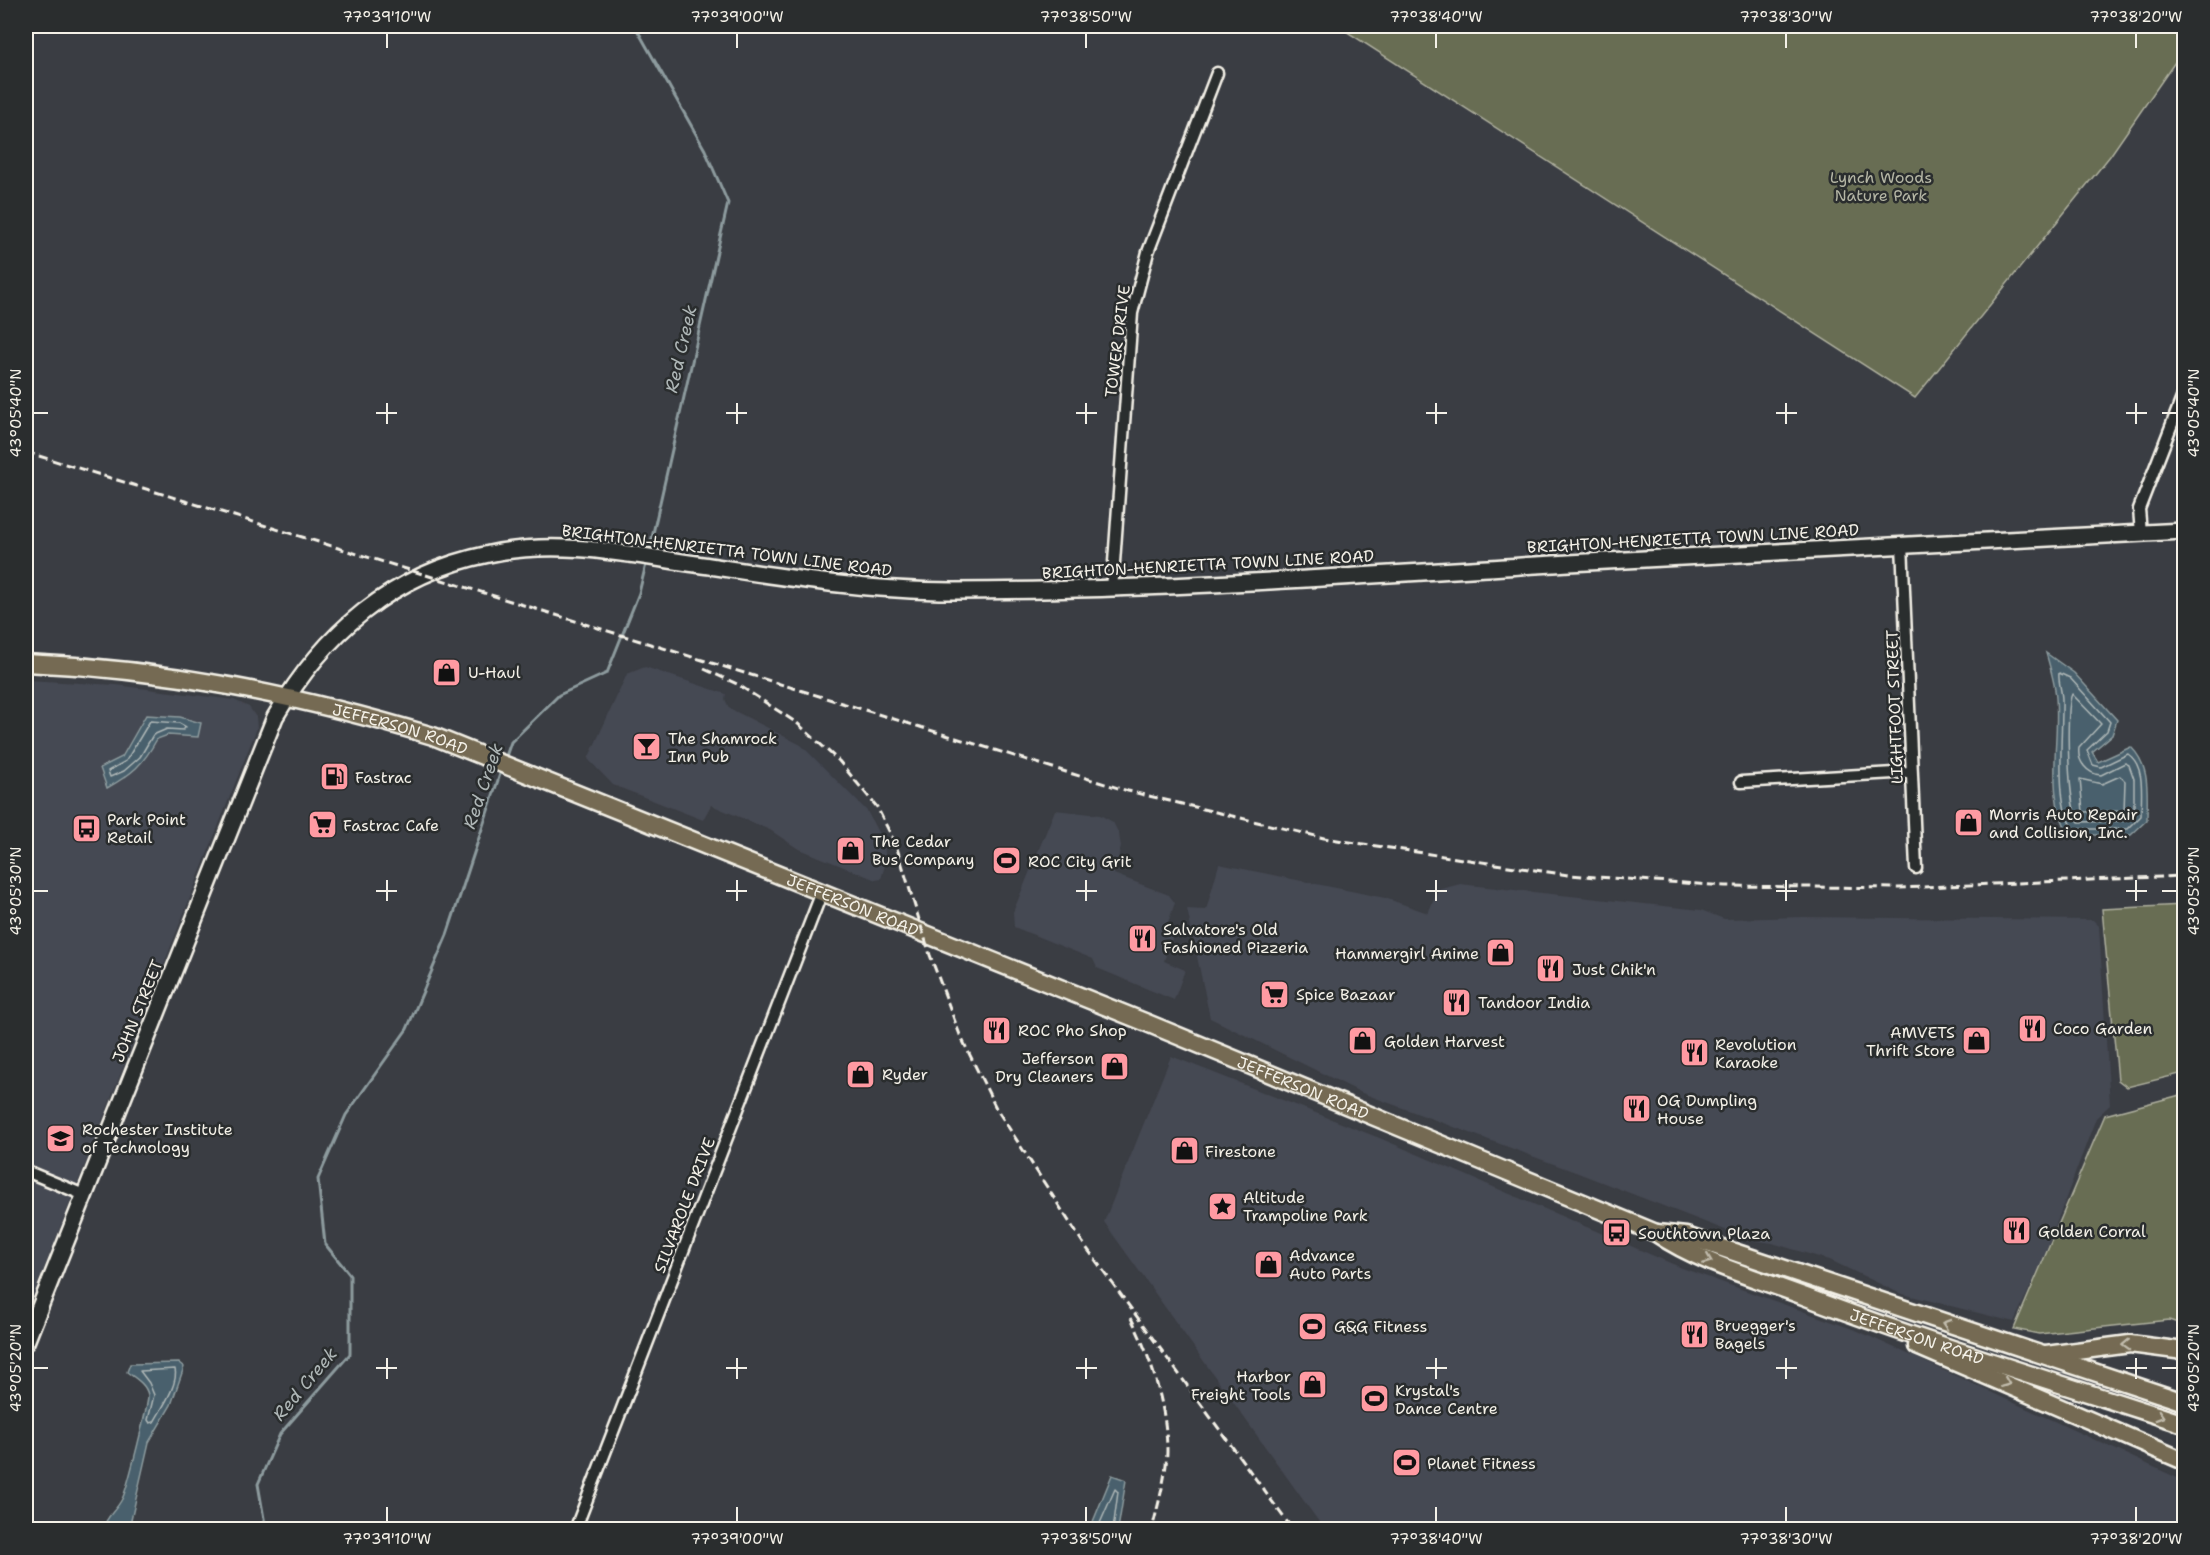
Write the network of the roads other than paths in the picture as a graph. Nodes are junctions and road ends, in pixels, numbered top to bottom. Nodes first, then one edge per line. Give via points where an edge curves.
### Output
1 (1217, 73) dead end
2 (2184, 393) edge
3 (2184, 531) edge
4 (2140, 533) junction
5 (1902, 544) junction
6 (1112, 590) junction
7 (26, 663) edge
8 (288, 696) junction
9 (1911, 772) junction
10 (1741, 782) dead end
11 (1916, 868) dead end
12 (822, 892) junction
13 (26, 1171) edge
14 (84, 1195) junction
15 (1656, 1233) junction
16 (1837, 1309) junction
17 (26, 1342) edge
18 (2184, 1351) edge
19 (2041, 1356) junction
20 (2184, 1402) edge
21 (2184, 1424) edge
22 (2184, 1461) edge
23 (575, 1530) edge

1 - 6 street, TOWER DRIVE via 1148,252 1135,302 1127,360
2 - 4 street via 2139,509
3 - 4 street, BRIGHTON-HENRIETTA TOWN LINE ROAD
4 - 5 street, BRIGHTON-HENRIETTA TOWN LINE ROAD
5 - 6 street, BRIGHTON-HENRIETTA TOWN LINE ROAD
5 - 9 street, LIGHTFOOT STREET
6 - 8 street, BRIGHTON-HENRIETTA TOWN LINE ROAD via 902,589 820,582 572,547 514,549 456,562 423,574 390,593 341,629 302,673
7 - 8 main road, JEFFERSON ROAD via 174,676
8 - 12 main road, JEFFERSON ROAD via 389,722 489,757
8 - 14 street, JOHN STREET via 246,786
9 - 10 street
9 - 11 street, LIGHTFOOT STREET
12 - 15 main road, JEFFERSON ROAD
12 - 23 street, SILVAROLE DRIVE
13 - 14 street
14 - 17 street, JOHN STREET
15 -> 16 main road, JEFFERSON ROAD via 1678,1248
19 -> 15 main road, JEFFERSON ROAD via 1686,1236
16 -> 21 main road, JEFFERSON ROAD
16 -> 22 main road via 1867,1326
18 -> 19 main road via 2130,1344
19 - 20 main road, JEFFERSON ROAD

